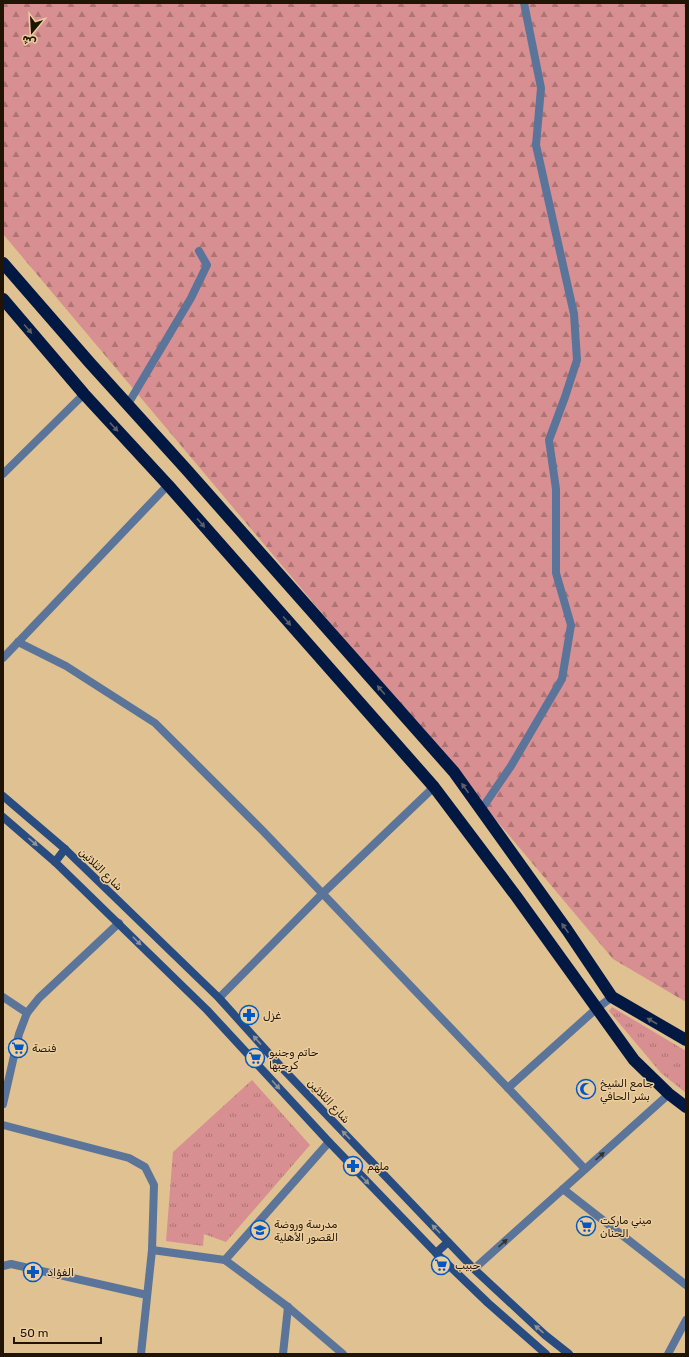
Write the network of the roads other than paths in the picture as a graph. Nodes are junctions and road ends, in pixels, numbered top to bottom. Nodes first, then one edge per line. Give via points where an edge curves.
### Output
1 (524, 3) edge
2 (198, 251) dead end
3 (3, 262) edge
4 (3, 299) edge
5 (84, 394) junction
6 (128, 404) junction
7 (3, 474) edge
8 (168, 485) junction
9 (18, 642) junction
10 (3, 658) edge
11 (434, 787) junction
12 (3, 796) edge
13 (481, 810) junction
14 (3, 817) edge
15 (64, 849) junction
16 (55, 862) junction
17 (323, 893) junction
18 (119, 923) junction
19 (3, 997) edge
20 (612, 997) junction
21 (219, 998) junction
22 (596, 1009) junction
23 (28, 1013) junction
24 (686, 1040) edge
25 (508, 1088) junction
26 (669, 1094) junction
27 (3, 1104) edge
28 (686, 1107) edge
29 (3, 1125) edge
30 (329, 1142) junction
31 (585, 1169) junction
32 (563, 1189) junction
33 (448, 1242) junction
34 (152, 1250) junction
35 (436, 1253) junction
36 (225, 1260) junction
37 (3, 1266) edge
38 (474, 1269) junction
39 (686, 1285) edge
40 (147, 1296) junction
41 (288, 1307) junction
42 (686, 1320) edge
43 (141, 1354) edge
44 (284, 1354) edge
45 (343, 1354) edge
46 (546, 1354) edge
47 (569, 1354) edge
48 (668, 1354) edge

1 - 13 street via 541,88 536,145 574,314 577,360 549,440 556,489 556,573 571,625 562,679 511,766
2 - 6 street via 207,264 191,298
3 - 6 highway
4 -> 5 highway
5 - 7 street
5 -> 8 highway
13 -> 6 highway via 454,772
8 - 9 street
8 -> 11 highway
9 - 10 street
9 - 17 street via 66,666 155,723
11 - 17 street
11 - 22 highway
12 - 15 main road, شارع الثلاثين
20 -> 13 highway
14 -> 16 main road
15 - 16 main road
15 - 21 main road, شارع الثلاثين
16 - 18 main road
17 - 21 street
17 - 25 street
18 - 23 street via 39,998
18 -> 30 main road via 207,1010
19 - 23 street
20 - 22 street
24 -> 20 highway
33 -> 21 main road, شارع الثلاثين
22 - 25 street
22 - 26 highway via 634,1060
23 - 27 street via 19,1034
25 - 31 street
26 - 28 highway
31 -> 26 street
29 - 34 street via 129,1158 145,1167 154,1185
30 -> 35 main road
30 - 36 street
31 - 32 street
38 -> 32 street
32 - 39 street
33 - 35 main road
33 - 38 main road, شارع الثلاثين
34 - 36 street
34 - 40 street
35 - 46 main road
36 - 41 street
37 - 40 street via 11,1264
47 -> 38 main road, شارع الثلاثين
40 - 43 street
41 - 44 street
41 - 45 street
42 - 48 street

